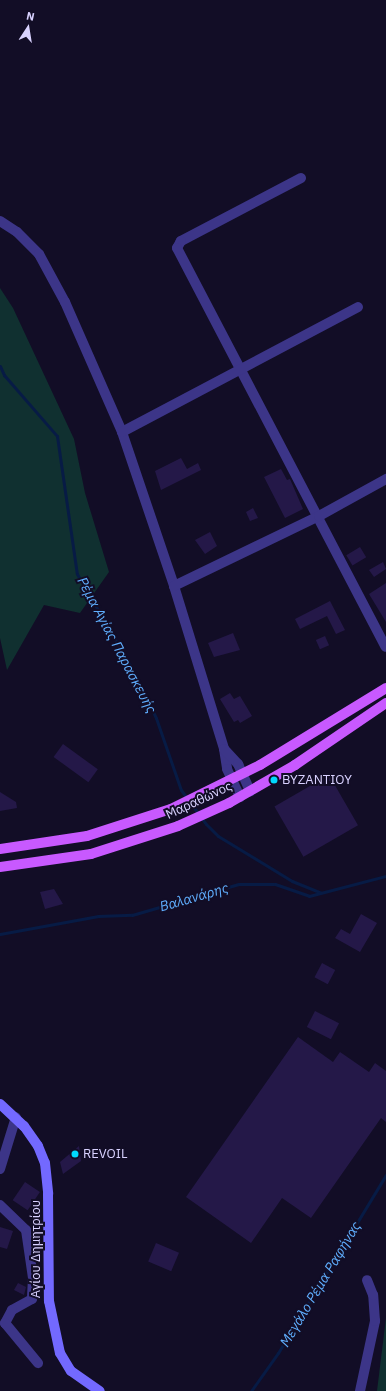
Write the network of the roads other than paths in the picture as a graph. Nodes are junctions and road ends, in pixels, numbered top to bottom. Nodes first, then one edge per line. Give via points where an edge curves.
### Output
1 (300, 178) dead end
2 (0, 221) edge
3 (358, 307) dead end
4 (240, 370) junction
5 (122, 432) junction
6 (386, 479) edge
7 (319, 516) junction
8 (174, 586) junction
9 (386, 647) edge
10 (386, 688) edge
11 (386, 703) edge
12 (224, 749) junction
13 (243, 774) junction
14 (232, 780) junction
15 (250, 791) junction
16 (240, 797) junction
17 (0, 849) edge
18 (0, 867) edge
19 (0, 1104) edge
20 (16, 1117) junction
21 (0, 1169) edge
22 (0, 1205) edge
23 (367, 1280) dead end
24 (38, 1363) dead end
25 (100, 1391) edge
26 (360, 1391) edge

1 - 4 street via 177,246
2 - 5 street via 17,232 39,254 65,302
3 - 4 street
4 - 5 street
4 - 7 street
5 - 8 street
6 - 7 street
7 - 8 street
7 - 9 street
8 - 12 street
10 - 13 main road, Μαραθώνος
11 - 15 main road, Μαραθώνος via 322,748
12 - 13 street
12 - 14 street
13 - 14 main road, Μαραθώνος
13 - 15 street
14 - 16 street
14 - 17 main road, Μαραθώνος via 171,809 87,836
15 - 16 main road, Μαραθώνος
16 - 18 main road, Μαραθώνος via 184,823 91,854
19 - 20 street, Αγίου Δημητρίου
20 - 21 street
20 - 25 street, Αγίου Δημητρίου via 38,1146 45,1163 48,1194 48,1301 60,1353 71,1371
22 - 24 street via 26,1230 33,1278 32,1300 12,1310 5,1323
23 - 26 street via 373,1295 374,1321

